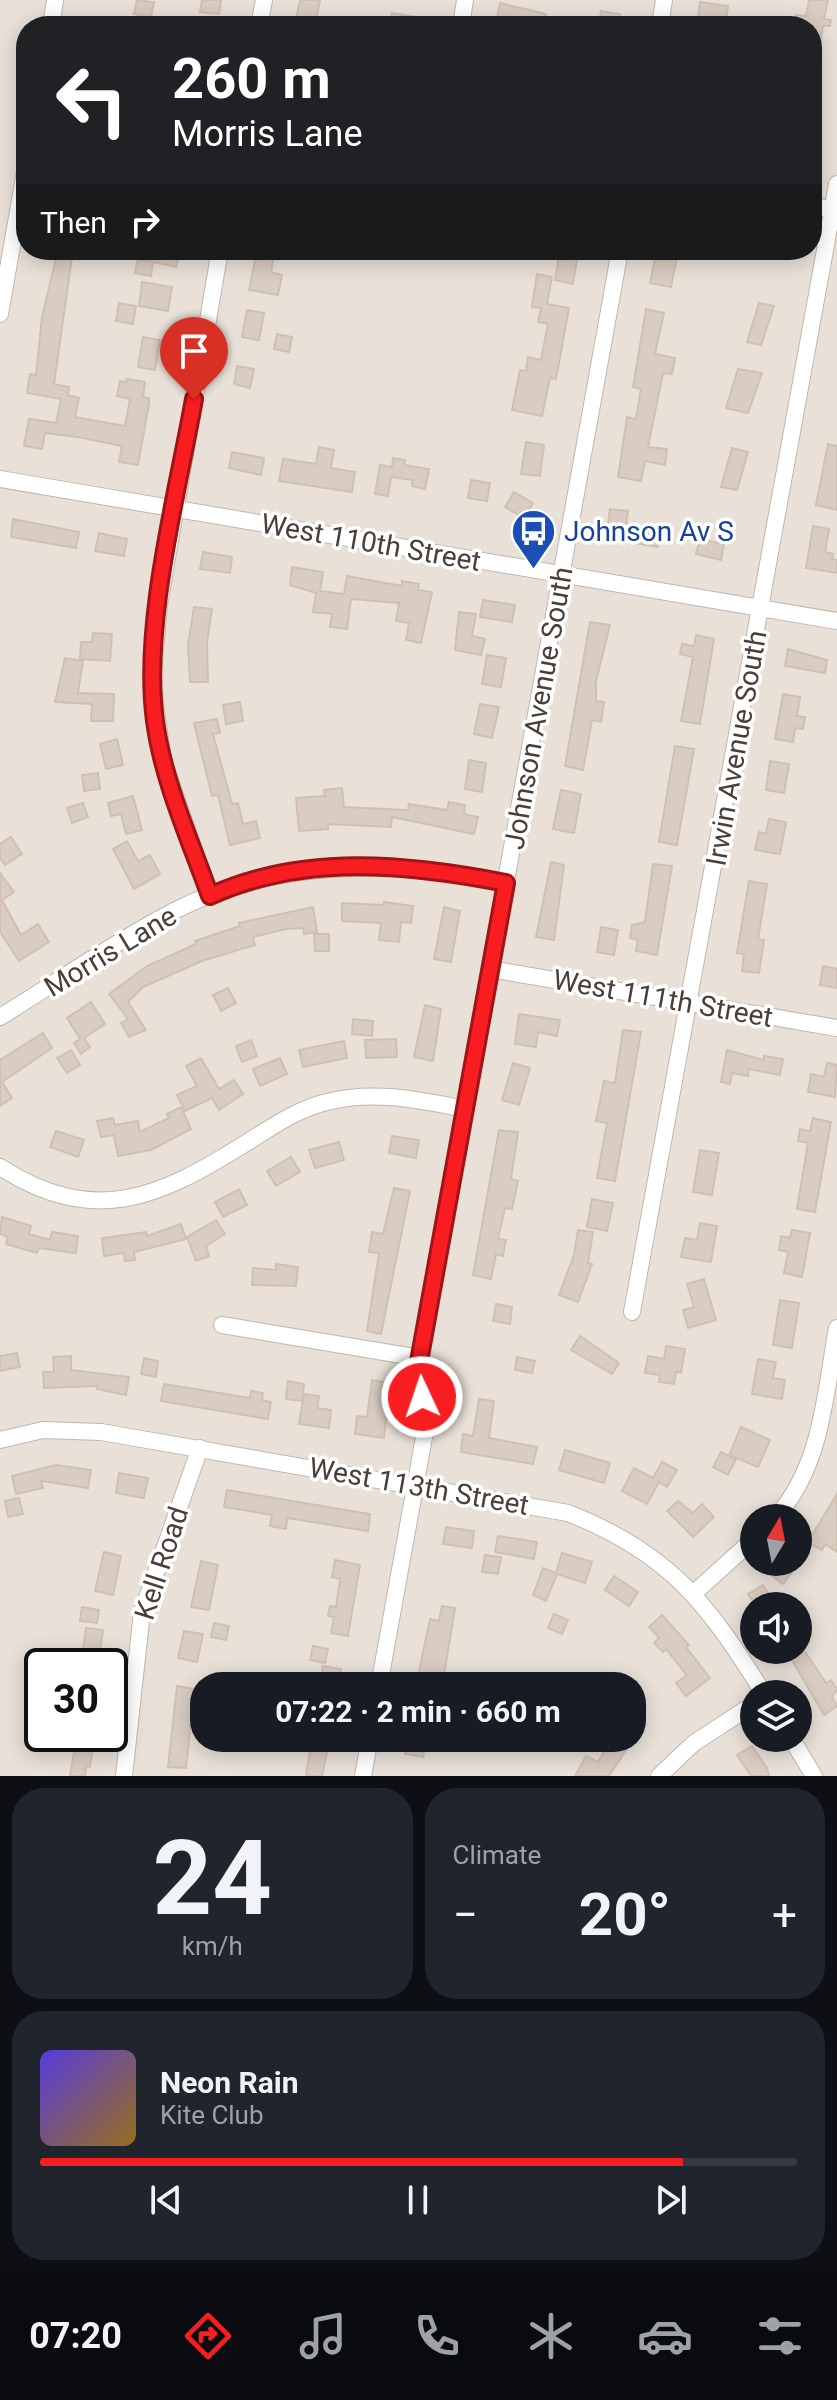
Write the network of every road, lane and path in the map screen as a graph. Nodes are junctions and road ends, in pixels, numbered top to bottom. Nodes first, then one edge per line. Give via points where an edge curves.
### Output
1 (837, 184) edge
2 (835, 210) edge
3 (16, 223) edge
4 (218, 260) edge
5 (618, 260) edge
6 (0, 314) edge
7 (0, 479) edge
8 (174, 508) junction
9 (562, 574) junction
10 (762, 608) junction
11 (837, 621) edge
12 (506, 883) junction
13 (210, 896) junction
14 (490, 969) junction
15 (689, 1003) junction
16 (2, 1011) edge
17 (837, 1028) edge
18 (465, 1109) junction
19 (0, 1167) edge
20 (632, 1312) dead end
21 (222, 1325) dead end
22 (837, 1328) edge
23 (420, 1358) junction
24 (0, 1440) edge
25 (200, 1448) junction
26 (416, 1485) junction
27 (785, 1504) edge
28 (740, 1552) edge
29 (694, 1593) junction
30 (382, 1672) edge
31 (755, 1680) edge
32 (740, 1713) edge
33 (367, 1752) edge
34 (799, 1752) edge
35 (124, 1776) edge
36 (363, 1776) edge
37 (659, 1776) edge
38 (814, 1776) edge

1 - 2 street, Irwin Avenue South
2 - 10 street, Irwin Avenue South
3 - 6 street
4 - 8 street
5 - 9 street, Johnson Avenue South
7 - 8 street, West 110th Street
8 - 9 street, West 110th Street
8 - 13 street via 153,644 155,722
9 - 10 street, West 110th Street
9 - 12 street, Johnson Avenue South
10 - 11 street, West 110th Street
10 - 15 street, Irwin Avenue South
12 - 13 street, Morris Lane via 411,867 362,865 267,878
12 - 14 street, Johnson Avenue South
13 - 16 street, Morris Lane
14 - 15 street, West 111th Street
14 - 18 street, Johnson Avenue South
15 - 17 street, West 111th Street
15 - 20 street, Irwin Avenue South
18 - 19 street via 385,1096 325,1102 296,1113 193,1176 136,1197 106,1201 47,1191
18 - 23 street, Johnson Avenue South
21 - 23 street
22 - 27 street via 811,1460
23 - 26 street, Johnson Avenue South via 426,1426
24 - 25 street, West 113th Street via 72,1429
25 - 26 street, West 113th Street
25 - 35 street, Kell Road via 142,1612
26 - 29 street, West 113th Street via 529,1504 593,1523 641,1547
26 - 30 street, Johnson Avenue South
28 - 29 street
29 - 31 street, West 113th Street
32 - 37 street via 694,1743
33 - 36 street
34 - 38 street

